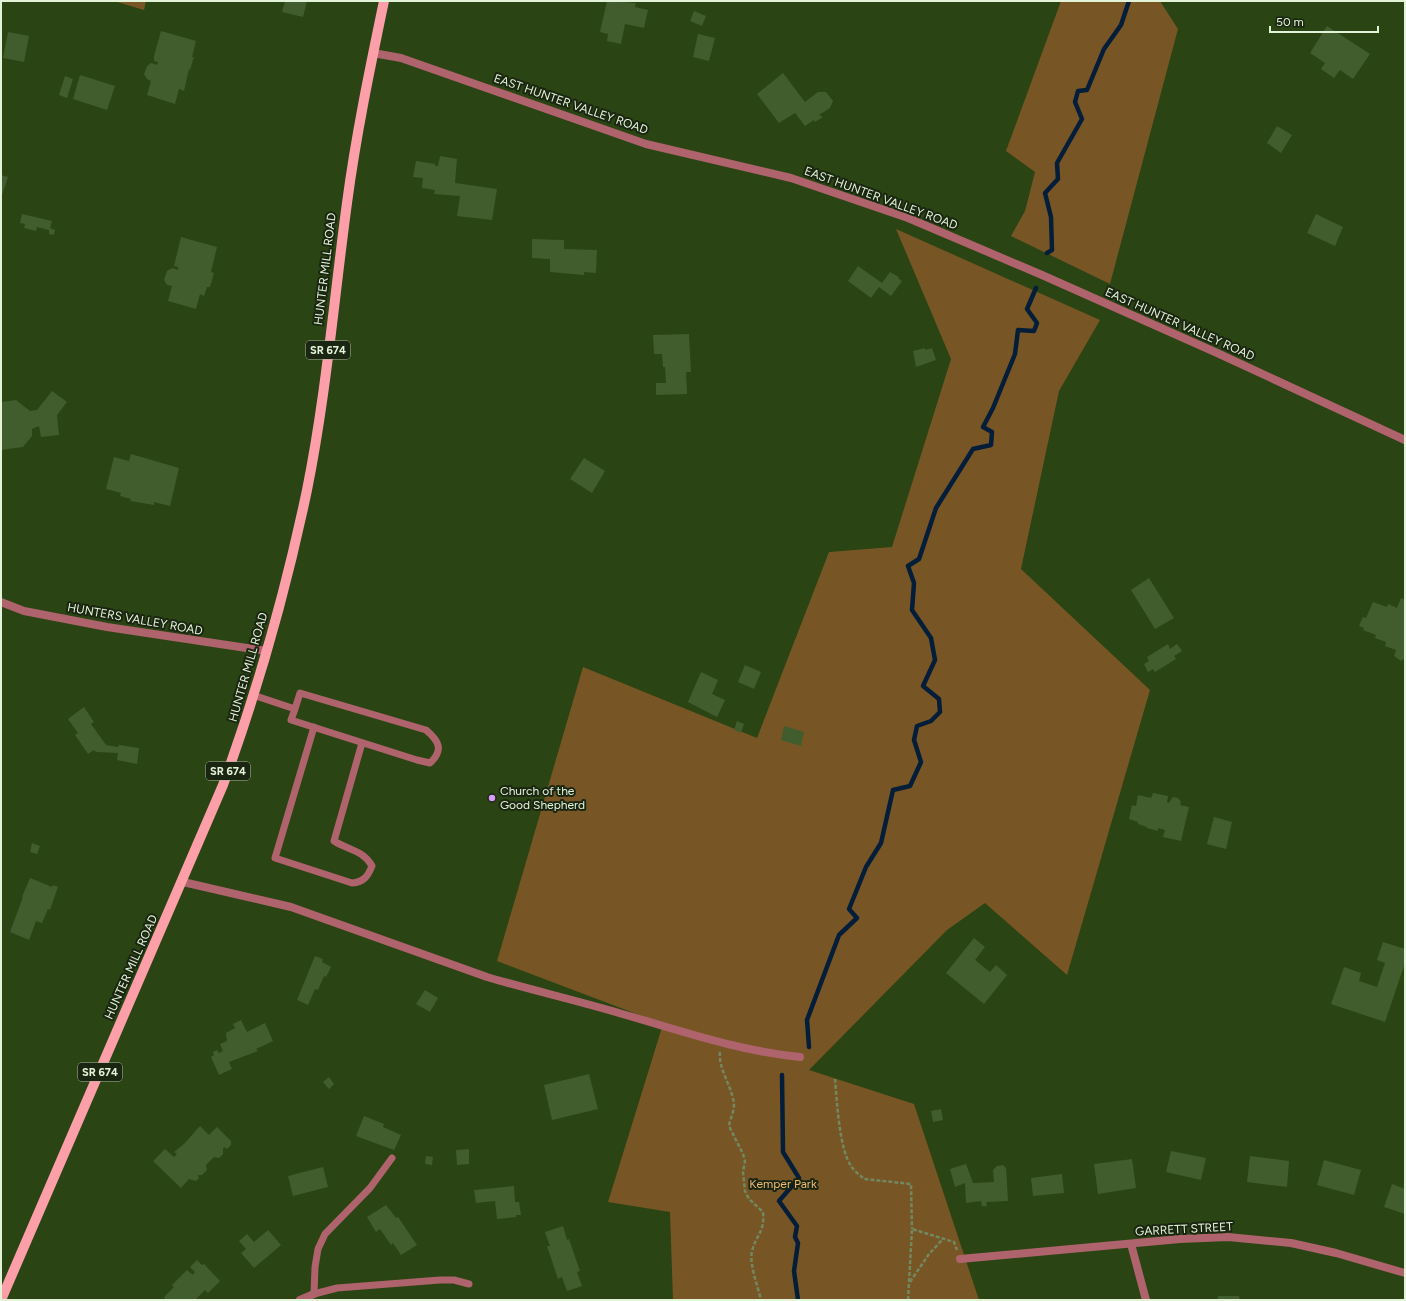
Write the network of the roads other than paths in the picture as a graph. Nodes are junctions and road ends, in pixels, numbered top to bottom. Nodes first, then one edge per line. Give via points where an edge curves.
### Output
1 (384, 1) edge
2 (373, 53) junction
3 (1405, 440) edge
4 (1, 602) edge
5 (267, 651) junction
6 (254, 695) junction
7 (295, 709) junction
8 (314, 727) junction
9 (362, 743) junction
10 (183, 882) junction
11 (800, 1057) dead end
12 (392, 1158) dead end
13 (1131, 1244) junction
14 (960, 1259) road end
15 (1405, 1273) edge
16 (469, 1284) dead end
17 (314, 1294) junction
18 (1, 1300) edge
19 (300, 1300) edge
20 (1146, 1300) edge

1 - 2 main road, HUNTER MILL ROAD / SR 674
2 - 3 street, EAST HUNTER VALLEY ROAD via 401,58 646,144 791,178 908,218 1215,352
2 - 5 main road, HUNTER MILL ROAD / SR 674 via 348,193 319,420 307,490
4 - 5 street, HUNTERS VALLEY ROAD via 24,611 108,627
5 - 6 main road, HUNTER MILL ROAD / SR 674
6 - 7 lane
6 - 10 main road, HUNTER MILL ROAD / SR 674 via 223,785
7 - 8 lane via 291,720
7 - 9 lane via 300,693 426,730 436,739 439,747 430,763
8 - 9 lane
8 - 9 lane via 275,858 352,883 361,882 372,866 368,858 334,841
10 - 11 street via 291,907 487,977 740,1049
10 - 18 main road, HUNTER MILL ROAD / SR 674
12 - 17 lane via 370,1188 325,1234 318,1249
13 - 14 street, GARRETT STREET
13 - 15 street, GARRETT STREET via 1180,1239 1255,1238 1336,1253
13 - 20 street
16 - 17 lane via 440,1280 337,1288
17 - 19 street

